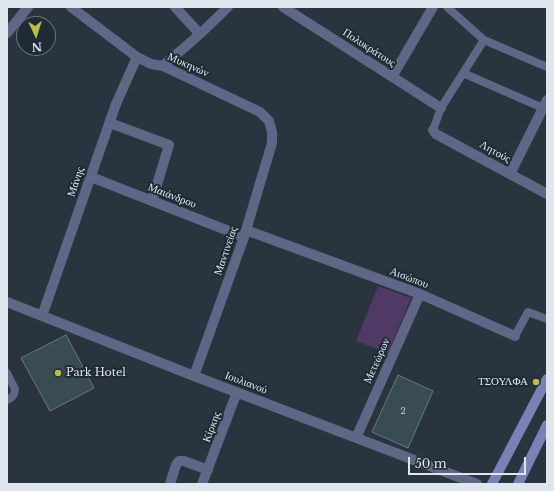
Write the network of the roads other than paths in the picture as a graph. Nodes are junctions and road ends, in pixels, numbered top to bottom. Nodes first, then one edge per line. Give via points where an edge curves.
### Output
1 (28, 7) edge
2 (71, 7) edge
3 (175, 7) edge
4 (228, 7) edge
5 (283, 7) edge
6 (433, 7) edge
7 (447, 7) edge
8 (7, 32) edge
9 (200, 34) junction
10 (484, 40) junction
11 (137, 57) junction
12 (163, 66) junction
13 (547, 67) edge
14 (463, 73) junction
15 (392, 77) junction
16 (545, 104) edge
17 (441, 108) junction
18 (110, 123) junction
19 (433, 130) joint
20 (272, 132) joint
21 (510, 174) junction
22 (90, 177) junction
23 (547, 194) edge
24 (152, 201) junction
25 (245, 234) junction
26 (420, 294) junction
27 (7, 302) edge
28 (42, 316) junction
29 (547, 320) edge
30 (515, 336) joint
31 (7, 373) edge
32 (194, 376) junction
33 (547, 379) edge
34 (237, 392) junction
35 (7, 400) edge
36 (547, 425) edge
37 (356, 438) junction
38 (208, 470) junction
39 (170, 484) edge
40 (202, 484) edge
41 (477, 484) edge
42 (492, 484) edge
43 (518, 484) edge

1 - 8 street
2 - 11 street, Μυκηνών
3 - 9 street
4 - 9 street
5 - 15 street, Πολυκράτους
6 - 15 street
7 - 10 lane
9 - 12 street
10 - 13 lane
10 - 14 lane
11 - 12 street, Μυκηνών via 151,64
11 - 18 street, Μάνης
12 - 20 street, Μυκηνών via 260,112 269,121
14 - 16 lane
14 - 17 lane
15 - 17 street, Πολυκράτους
16 - 21 street
17 - 19 lane
18 - 22 street, Μάνης
18 - 24 street via 169,145
19 - 21 street, Λητούς
20 - 25 street, Μαντινείας via 272,144
21 - 23 street, Λητούς
22 - 24 street, Μαιάνδρου
22 - 28 street, Μάνης
24 - 25 street, Μαιάνδρου
25 - 26 street, Αισώπου
25 - 32 street, Μαντινείας
26 - 30 street, Αισώπου
26 - 37 street, Μετεώρων
27 - 28 street, Ιουλιανού
28 - 32 street, Ιουλιανού
29 - 30 lane, Αισώπου via 528,312
31 - 35 lane via 15,389 12,397
32 - 34 street, Ιουλιανού
33 - 42 main road
34 - 37 street, Ιουλιανού
34 - 38 street, Κίρκης
36 - 43 main road
37 - 41 street, Ιουλιανού
38 - 39 street via 179,461
38 - 40 street, Κίρκης

